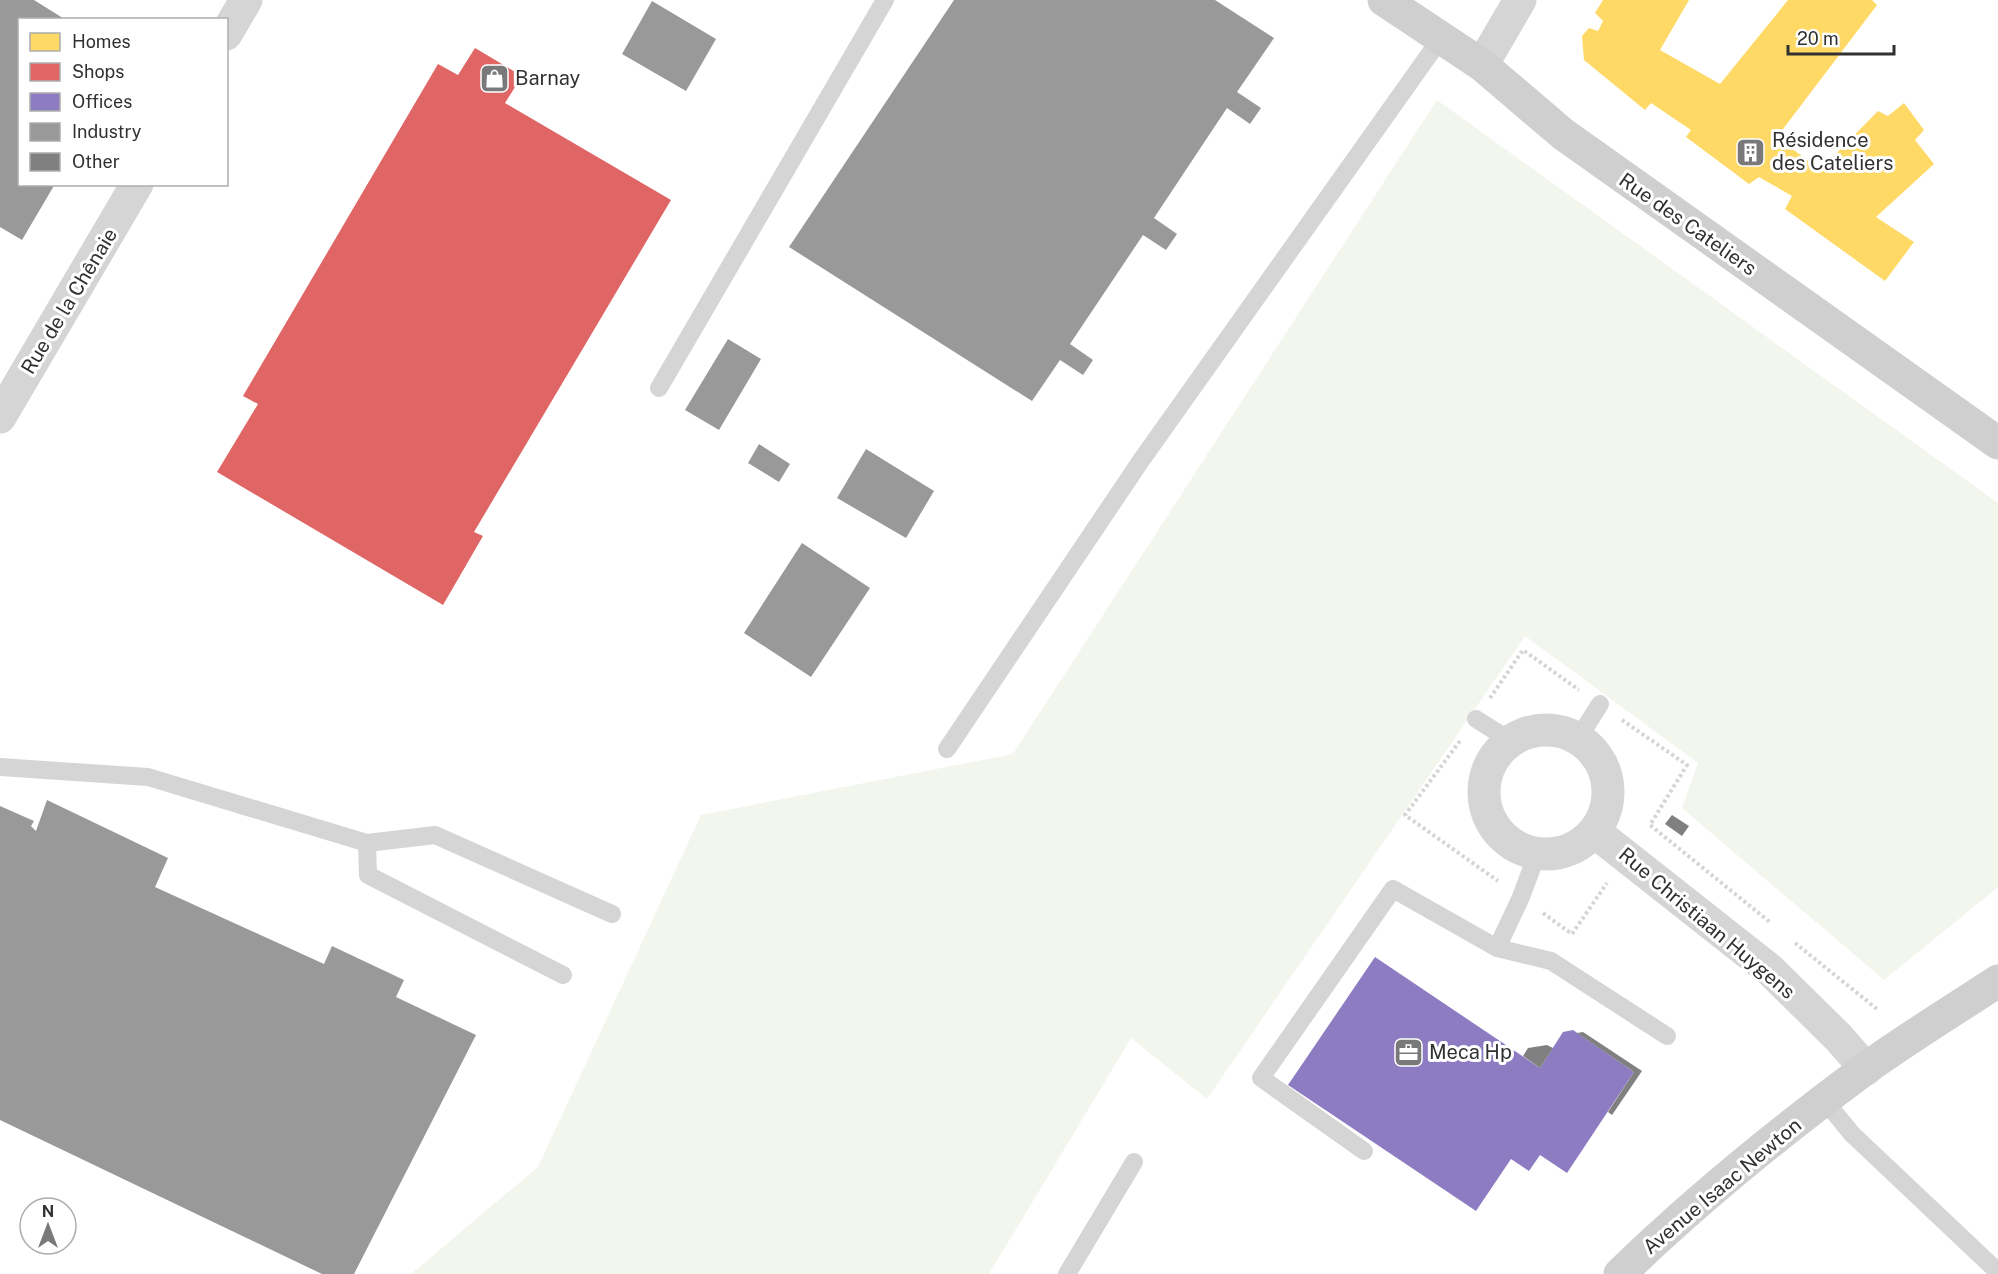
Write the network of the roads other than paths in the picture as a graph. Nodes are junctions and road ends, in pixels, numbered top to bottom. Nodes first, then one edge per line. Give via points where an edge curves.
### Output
1 (246, 0) edge
2 (885, 0) edge
3 (1384, 0) edge
4 (1520, 0) edge
5 (228, 31) edge
6 (1442, 38) junction
7 (1482, 65) junction
8 (136, 186) edge
9 (659, 388) dead end
10 (0, 417) edge
11 (1998, 443) edge
12 (1600, 704) road end
13 (1476, 719) road end
14 (1578, 739) junction
15 (1511, 741) junction
16 (947, 749) dead end
17 (0, 767) edge
18 (1595, 832) junction
19 (367, 843) junction
20 (1537, 854) junction
21 (612, 914) dead end
22 (1497, 948) junction
23 (563, 975) dead end
24 (1998, 981) edge
25 (1667, 1036) dead end
26 (1866, 1069) junction
27 (1825, 1101) junction
28 (1364, 1151) dead end
29 (1134, 1162) dead end
30 (1998, 1272) edge
31 (1067, 1274) edge
32 (1620, 1274) edge

1 - 5 street
2 - 9 lane
3 - 6 street, Rue des Cateliers
4 - 7 street
6 - 7 street, Rue des Cateliers
6 - 16 lane via 1140,462
7 - 11 street, Rue des Cateliers via 1563,134
8 - 10 street, Rue de la Chênaie
12 - 14 lane
13 - 15 lane
14 - 15 street via 1544,730
14 - 18 street via 1597,757 1608,782 1604,816
15 - 20 street via 1490,766 1484,790 1488,815 1507,841
17 - 19 lane via 148,777
18 - 20 street via 1569,851
18 - 26 street, Rue Christiaan Huygens via 1770,970
19 - 21 lane via 435,835
19 - 23 lane via 368,875
20 - 22 lane
22 - 25 lane via 1551,961
22 - 28 lane via 1393,889 1261,1078
24 - 26 street, Avenue Isaac Newton
26 - 27 street, Avenue Isaac Newton
27 - 30 lane via 1852,1134
27 - 32 street, Avenue Isaac Newton via 1699,1203
29 - 31 lane

